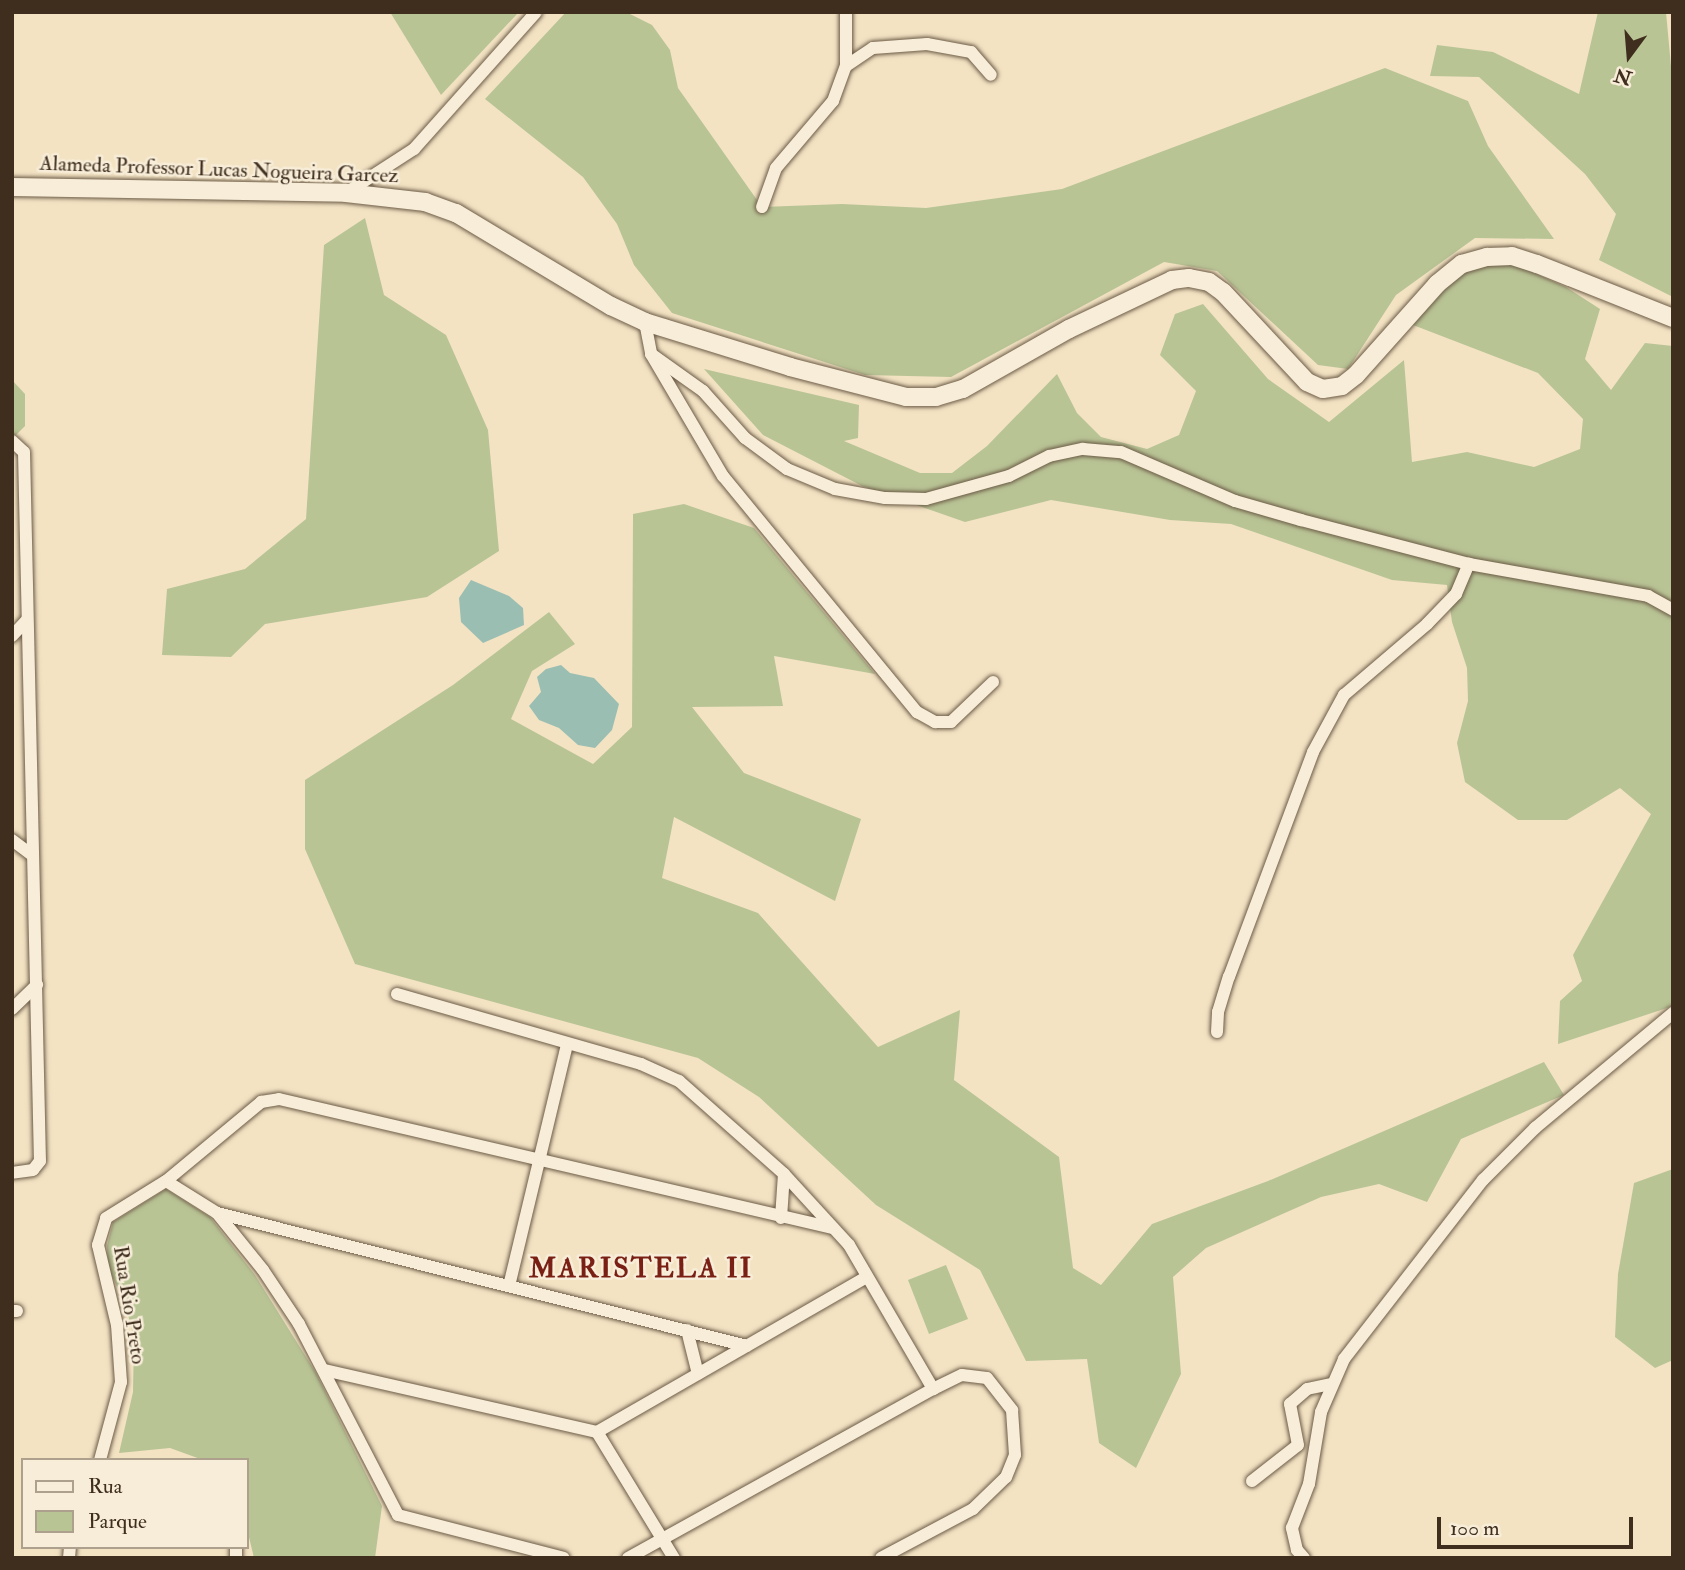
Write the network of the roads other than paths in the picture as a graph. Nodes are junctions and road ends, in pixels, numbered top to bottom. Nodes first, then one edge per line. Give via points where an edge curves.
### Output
1 (536, 12) edge
2 (846, 12) edge
3 (846, 66) junction
4 (990, 75) dead end
5 (12, 187) edge
6 (346, 193) junction
7 (762, 207) dead end
8 (1673, 318) edge
9 (645, 321) junction
10 (651, 354) junction
11 (17, 443) edge
12 (1469, 564) junction
13 (1673, 610) edge
14 (26, 621) junction
15 (12, 636) edge
16 (993, 682) dead end
17 (12, 840) edge
18 (32, 855) junction
19 (37, 985) junction
20 (397, 994) dead end
21 (12, 1009) edge
22 (1673, 1013) edge
23 (1217, 1032) dead end
24 (567, 1044) junction
25 (538, 1161) junction
26 (12, 1173) edge
27 (785, 1174) junction
28 (166, 1181) junction
29 (217, 1213) junction
30 (781, 1218) junction
31 (833, 1228) junction
32 (867, 1277) junction
33 (509, 1286) junction
34 (687, 1330) junction
35 (747, 1346) junction
36 (324, 1370) junction
37 (698, 1374) junction
38 (1330, 1384) junction
39 (933, 1389) junction
40 (597, 1432) junction
41 (101, 1458) edge
42 (1252, 1481) dead end
43 (664, 1541) junction
44 (564, 1558) edge
45 (628, 1558) edge
46 (674, 1558) edge
47 (881, 1558) edge
48 (1304, 1558) edge

1 - 6 street via 414,149
2 - 3 street
3 - 4 street via 873,48 927,44 971,52
3 - 7 street via 833,101 776,168
5 - 6 main road, Alameda Professor Lucas Nogueira Garcez
6 - 9 main road, Alameda Professor Lucas Nogueira Garcez via 425,202 456,213 611,306
8 - 9 main road, Alameda Professor Lucas Nogueira Garcez via 1537,264 1512,256 1487,257 1462,264 1437,284 1356,375 1342,386 1323,389 1307,382 1223,292 1209,282 1189,278 1149,291 962,388 936,397 906,397 790,367
9 - 10 street
10 - 12 street via 704,391 745,438 787,469 835,489 926,499 1009,477 1049,456 1083,449 1121,452 1235,501
10 - 16 street via 723,476 917,712 935,722 951,722
11 - 14 street
12 - 13 street via 1648,596
12 - 23 street via 1456,594 1344,695 1313,751 1229,977
14 - 15 street
14 - 18 street
17 - 18 street
18 - 19 street
19 - 21 street
19 - 26 street via 37,1167
20 - 24 street
22 - 38 street via 1535,1128 1483,1180 1344,1359
24 - 25 street
24 - 27 street via 680,1081
25 - 28 street via 279,1099 247,1111
25 - 30 street
25 - 33 street
27 - 30 street
27 - 31 street
28 - 29 street
28 - 41 street, Rua Rio Preto via 106,1218 98,1245 122,1351 121,1382
29 - 33 street
29 - 36 street via 263,1270
30 - 31 street
31 - 32 street
32 - 35 street
32 - 39 street
33 - 34 street
34 - 35 street
34 - 37 street
35 - 37 street
36 - 40 street
36 - 44 street via 398,1515
37 - 40 street
38 - 42 street via 1307,1390 1290,1404 1298,1445
38 - 48 street via 1309,1484 1292,1528 1297,1550
39 - 43 street
39 - 47 street via 962,1375 987,1378 1012,1410 1014,1455 1006,1477 973,1509
40 - 43 street
43 - 45 street
43 - 46 street

